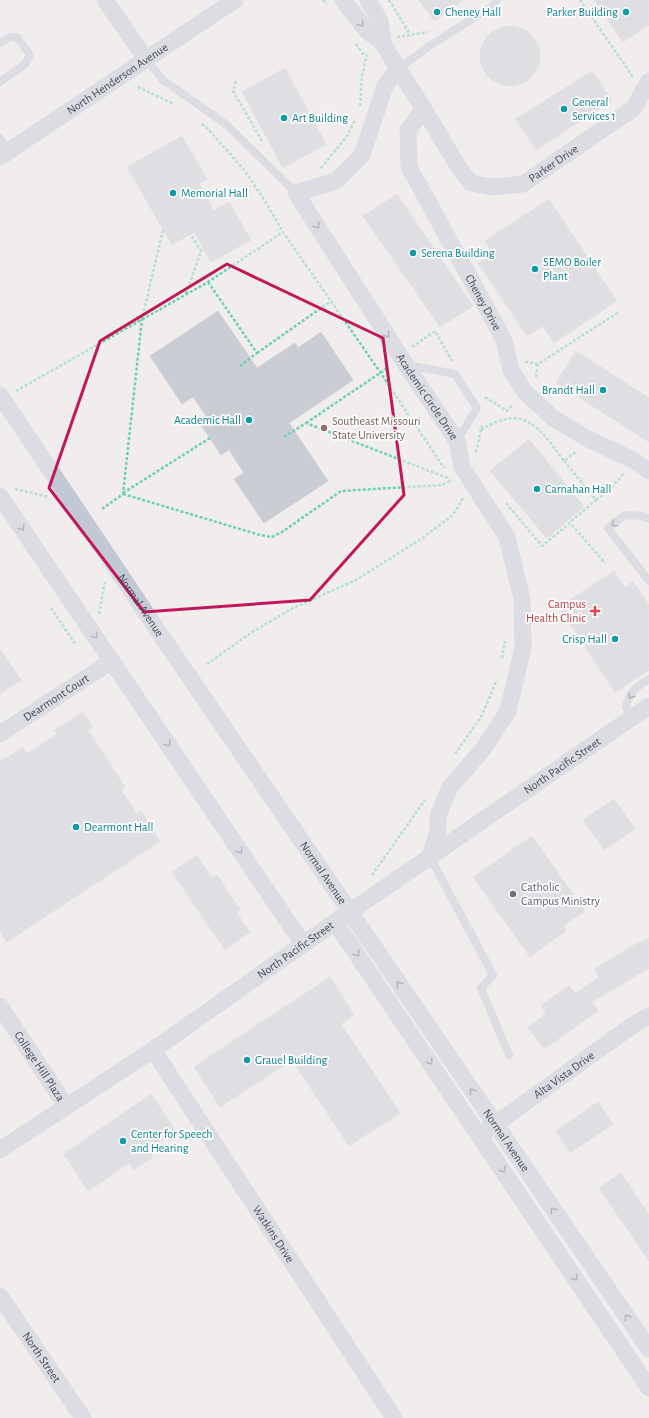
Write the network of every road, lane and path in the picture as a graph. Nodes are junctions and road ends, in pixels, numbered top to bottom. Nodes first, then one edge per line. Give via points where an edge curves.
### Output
1 (105, 0) edge
2 (235, 0) edge
3 (344, 0) edge
4 (368, 0) edge
5 (389, 0) edge
6 (497, 0) edge
7 (580, 0) edge
8 (410, 34) dead end
9 (0, 43) edge
10 (383, 43) junction
11 (367, 55) dead end
12 (146, 60) junction
13 (398, 69) junction
14 (236, 81) dead end
15 (0, 82) edge
16 (646, 86) edge
17 (138, 87) dead end
18 (180, 107) dead end
19 (424, 109) junction
20 (360, 110) dead end
21 (356, 116) dead end
22 (197, 120) dead end
23 (266, 148) dead end
24 (3, 149) edge
25 (320, 168) dead end
26 (296, 193) junction
27 (163, 230) dead end
28 (283, 232) junction
29 (190, 234) dead end
30 (208, 282) junction
31 (186, 294) junction
32 (331, 301) junction
33 (619, 312) dead end
34 (142, 319) junction
35 (257, 353) junction
36 (401, 362) junction
37 (521, 362) dead end
38 (538, 364) junction
39 (240, 366) dead end
40 (455, 366) dead end
41 (380, 372) junction
42 (535, 380) dead end
43 (483, 396) dead end
44 (1, 397) edge
45 (513, 403) dead end
46 (306, 423) junction
47 (481, 430) dead end
48 (284, 437) dead end
49 (210, 438) dead end
50 (590, 440) junction
51 (457, 441) junction
52 (564, 461) junction
53 (634, 461) junction
54 (649, 471) edge
55 (452, 480) junction
56 (456, 485) dead end
57 (6, 492) edge
58 (123, 494) junction
59 (49, 497) dead end
60 (504, 500) dead end
61 (596, 500) junction
62 (468, 502) dead end
63 (102, 509) dead end
64 (649, 519) edge
65 (569, 524) junction
66 (605, 563) dead end
67 (105, 579) dead end
68 (649, 581) edge
69 (51, 608) dead end
70 (99, 615) dead end
71 (506, 640) dead end
72 (76, 645) dead end
73 (112, 661) junction
74 (501, 662) dead end
75 (207, 664) dead end
76 (498, 676) dead end
77 (649, 679) edge
78 (649, 706) edge
79 (632, 718) junction
80 (0, 734) edge
81 (453, 757) dead end
82 (429, 795) dead end
83 (430, 858) junction
84 (370, 877) dead end
85 (350, 912) junction
86 (335, 922) junction
87 (303, 944) junction
88 (0, 1006) edge
89 (649, 1016) edge
90 (153, 1050) junction
91 (509, 1055) dead end
92 (66, 1106) junction
93 (495, 1125) junction
94 (480, 1135) junction
95 (0, 1150) edge
96 (0, 1296) edge
97 (649, 1349) edge
98 (649, 1388) edge
99 (83, 1418) edge
100 (394, 1418) edge

1 - 12 street
2 - 12 street, North Henderson Avenue
3 -> 10 street via 366,30
4 - 10 street via 380,21
5 - 8 path
6 - 13 lane via 491,7
7 - 16 path
9 - 15 lane via 10,37 17,37 30,55 25,64
10 - 13 street
11 - 20 path via 362,75
12 - 24 street, North Henderson Avenue
12 - 26 lane via 162,80 227,125
13 - 19 street
13 - 26 street via 385,86 362,155 336,181
14 - 23 path via 233,91
16 - 19 street, Parker Drive via 634,108 523,184 492,188 471,183 459,168
17 - 18 path
19 - 50 street, Cheney Drive via 408,130 409,167 504,340 511,370 524,392 553,418
21 - 25 path via 347,136
22 - 28 path via 245,171
26 -> 36 street, Academic Circle Drive
27 - 34 path
28 - 30 path
28 - 32 path
29 - 31 path via 201,251
30 - 31 path
30 - 35 path
31 - 34 path
32 - 35 path
32 - 41 path
33 - 38 path
34 - 44 path
34 - 58 path
35 - 39 path
36 - 40 path via 412,347 435,332
36 - 41 path
36 - 51 street, Academic Circle Drive
36 - 51 lane via 455,374 477,408
37 - 38 path
38 - 42 path
41 - 46 path
41 - 55 path
43 - 45 path via 506,411
44 - 85 street, Normal Avenue
46 - 48 path
46 - 55 path
47 - 52 path via 499,420 511,417 524,419 535,426
49 - 58 path
50 - 52 path
50 - 53 street, Cheney Drive
51 - 83 street, Academic Circle Drive via 462,467 507,537 522,599 523,648 508,711 484,748 450,787 438,816 438,830
52 - 61 path
53 - 54 street, Cheney Drive
53 - 61 path via 612,487
55 - 56 path
55 - 58 path via 442,485 341,491 272,537
57 - 59 path
57 -> 73 street
58 - 63 path
60 - 65 path via 542,546
61 - 65 path
62 - 75 path via 464,496 453,515 443,524 374,570 291,609
64 -> 68 lane via 626,515 608,528
65 - 66 path
67 - 70 path
69 - 72 path
71 - 74 path
73 - 80 street, Dearmont Court
73 -> 87 street
76 - 81 path via 481,717
77 -> 79 lane via 636,688 628,698 626,707
78 - 79 street, North Pacific Street
79 - 83 street, North Pacific Street
82 - 84 path
83 - 85 street, North Pacific Street
83 - 91 lane via 492,975 481,988
85 - 86 street, North Pacific Street
93 -> 85 street, Normal Avenue
86 - 87 street, North Pacific Street
86 -> 94 street, Normal Avenue
87 - 90 street, North Pacific Street
88 - 92 street, College Hill Plaza
89 - 93 street, Alta Vista Drive
90 - 92 street, North Pacific Street
90 - 100 street, Watkins Drive
92 - 95 street, North Pacific Street
93 - 94 street, Alta Vista Drive
97 -> 93 street, Normal Avenue
94 -> 98 street, Normal Avenue
96 - 99 street, North Street

